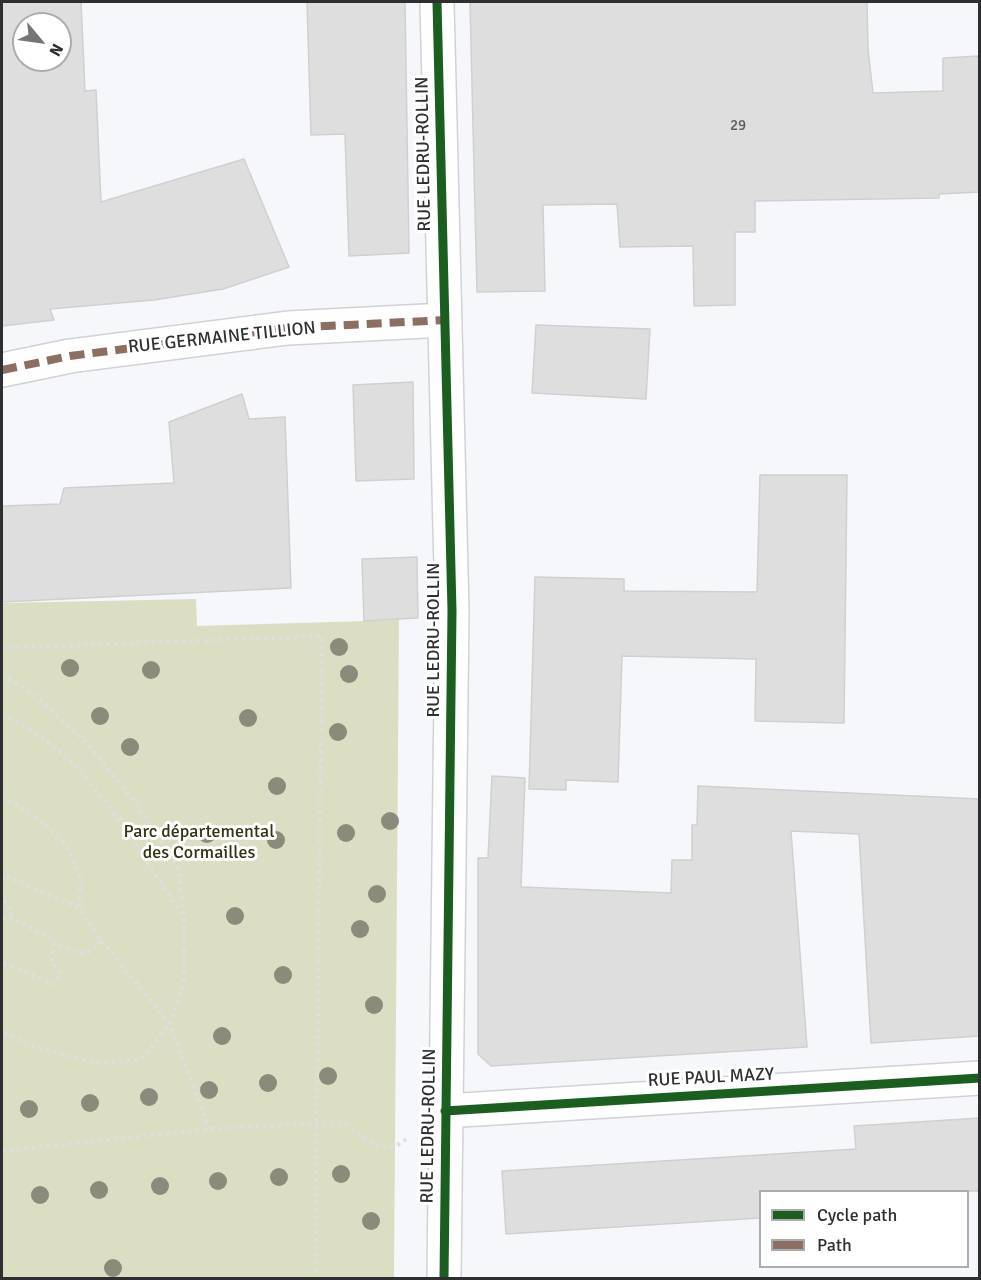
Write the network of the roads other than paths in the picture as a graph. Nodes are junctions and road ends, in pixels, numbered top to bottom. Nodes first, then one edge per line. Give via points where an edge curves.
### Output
1 (437, 2) edge
2 (445, 320) junction
3 (2, 370) edge
4 (980, 1078) edge
5 (445, 1111) junction
6 (444, 1278) edge

1 - 2 street, RUE LEDRU-ROLLIN
2 - 3 street, RUE GERMAINE TILLION via 288,328 70,356
2 - 5 street, RUE LEDRU-ROLLIN via 452,611
4 - 5 street, RUE PAUL MAZY
5 - 6 street, RUE LEDRU-ROLLIN

